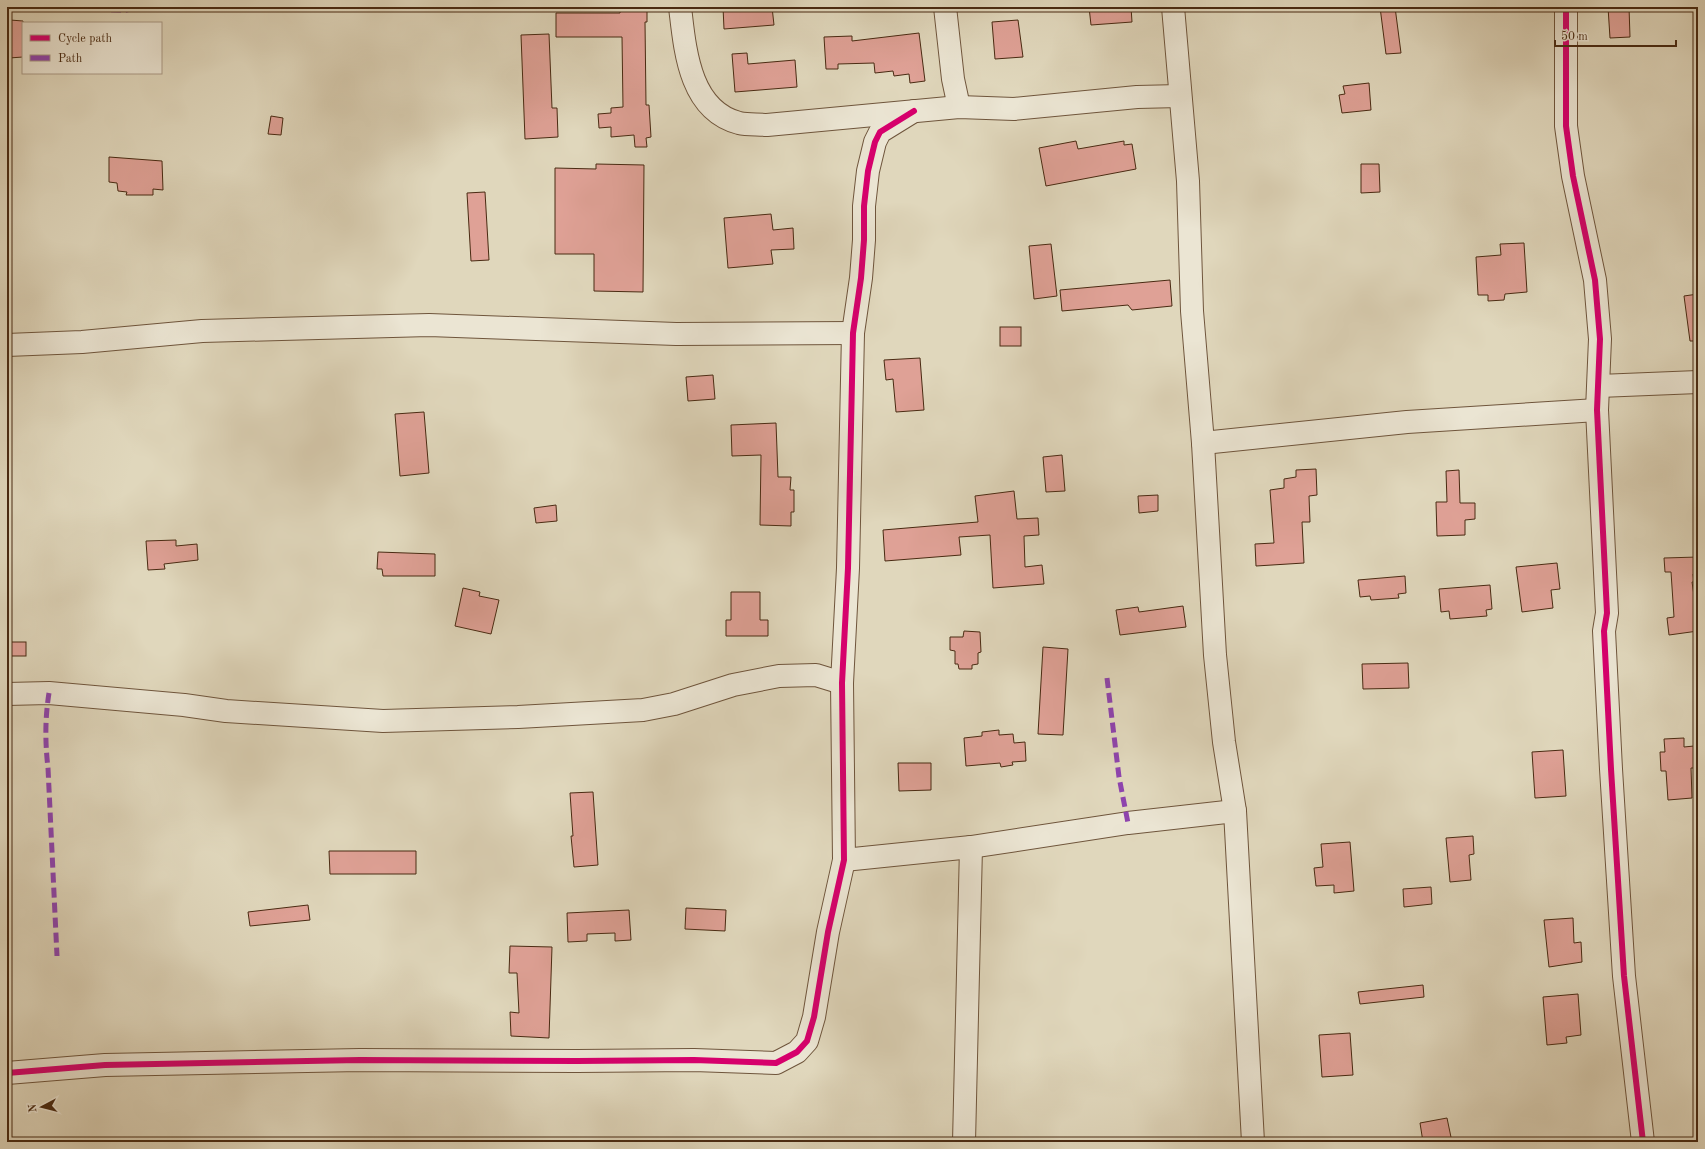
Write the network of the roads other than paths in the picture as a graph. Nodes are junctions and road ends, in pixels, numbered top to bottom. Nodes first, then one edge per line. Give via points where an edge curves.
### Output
1 (680, 7) edge
2 (945, 7) edge
3 (1173, 7) edge
4 (1566, 7) edge
5 (1180, 96) junction
6 (958, 107) junction
7 (914, 111) junction
8 (853, 333) junction
9 (7, 345) edge
10 (1698, 382) edge
11 (1600, 386) junction
12 (1598, 410) junction
13 (1204, 443) junction
14 (842, 683) junction
15 (7, 694) edge
16 (1235, 811) junction
17 (971, 847) junction
18 (844, 860) junction
19 (7, 1073) edge
20 (964, 1142) edge
21 (1253, 1142) edge
22 (1642, 1142) edge

1 - 7 street via 693,81 703,97 718,112 739,123 767,125
2 - 6 street
3 - 5 street
4 - 11 street via 1566,126 1573,176 1595,280 1600,339
5 - 6 street via 1014,109
5 - 13 street via 1188,181 1192,312
6 - 7 street
7 - 8 street via 880,132 875,142 868,171 861,278
8 - 9 street via 676,334 421,325 202,331 82,342
8 - 14 street via 848,568
10 - 11 street
11 - 12 street
12 - 13 street via 1407,422
12 - 22 street via 1607,613 1604,631 1610,769 1624,976
13 - 16 street via 1215,655 1224,742
14 - 15 street via 816,675 780,676 733,685 674,704 642,710 383,721 226,711 49,693
14 - 18 street
16 - 17 street via 1128,823
16 - 21 street
17 - 18 street
17 - 20 street
18 - 19 street via 828,932 814,1017 807,1040 797,1052 776,1063 694,1060 360,1060 105,1065

